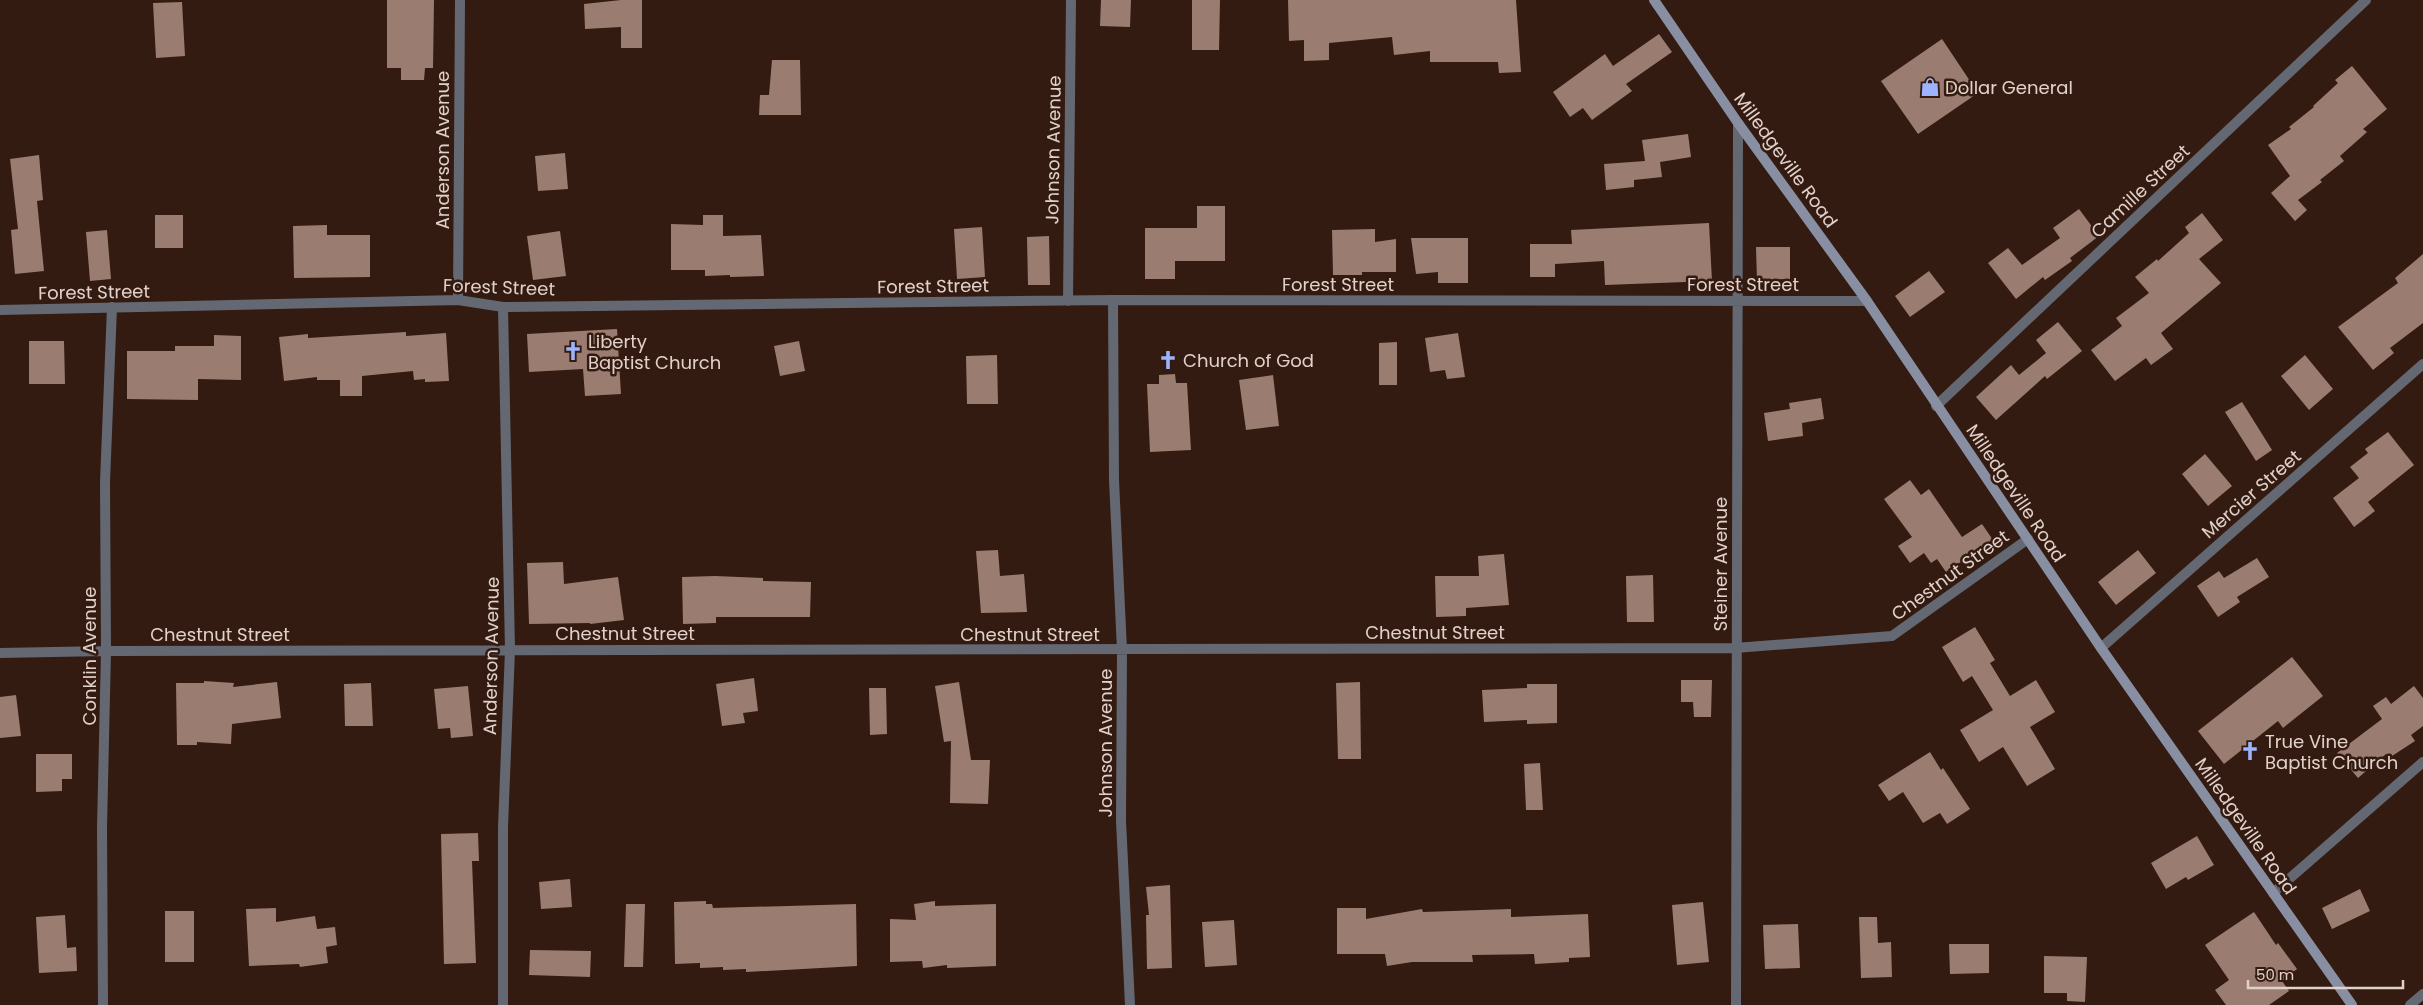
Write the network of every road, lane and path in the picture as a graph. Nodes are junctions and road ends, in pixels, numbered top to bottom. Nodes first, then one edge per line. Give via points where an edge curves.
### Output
1 (460, 0) edge
2 (1071, 0) edge
3 (1654, 0) edge
4 (2366, 0) edge
5 (1738, 123) junction
6 (458, 300) junction
7 (1113, 300) junction
8 (1738, 300) junction
9 (1068, 301) junction
10 (1867, 301) junction
11 (112, 307) junction
12 (503, 307) junction
13 (0, 310) edge
14 (2423, 364) edge
15 (1936, 406) junction
16 (2028, 539) junction
17 (1736, 648) junction
18 (2101, 648) junction
19 (510, 650) junction
20 (1122, 650) junction
21 (106, 651) junction
22 (0, 653) edge
23 (2423, 762) edge
24 (2274, 893) junction
25 (2423, 994) edge
26 (103, 1005) edge
27 (503, 1005) edge
28 (1130, 1005) edge
29 (1736, 1005) edge
30 (2352, 1005) edge
31 (2410, 1005) edge

1 - 6 street, Anderson Avenue
2 - 9 street, Johnson Avenue
3 - 5 main road, Milledgeville Road
4 - 15 street, Camille Street
5 - 8 street, Steiner Avenue
5 - 10 main road, Milledgeville Road
6 - 11 street, Forest Street
6 - 12 street, Forest Street
7 - 8 street, Forest Street
7 - 9 street, Forest Street
7 - 20 street, Johnson Avenue via 1114,480
8 - 10 street, Forest Street
8 - 17 street, Steiner Avenue
9 - 12 street, Forest Street
10 - 15 main road, Milledgeville Road
11 - 13 street, Forest Street
11 - 21 street, Conklin Avenue via 105,482
12 - 19 street, Anderson Avenue
14 - 18 street, Mercier Street
15 - 16 main road, Milledgeville Road
16 - 17 street, Chestnut Street via 1892,636
16 - 18 main road, Milledgeville Road
17 - 20 street, Chestnut Street
17 - 29 street, Steiner Avenue
18 - 24 main road, Milledgeville Road
19 - 20 street, Chestnut Street
19 - 21 street, Chestnut Street
19 - 27 street, Anderson Avenue via 503,827
20 - 28 street, Johnson Avenue via 1121,821
21 - 22 street, Chestnut Street
21 - 26 street, Conklin Avenue
23 - 24 street
24 - 30 main road, Milledgeville Road
25 - 31 street

